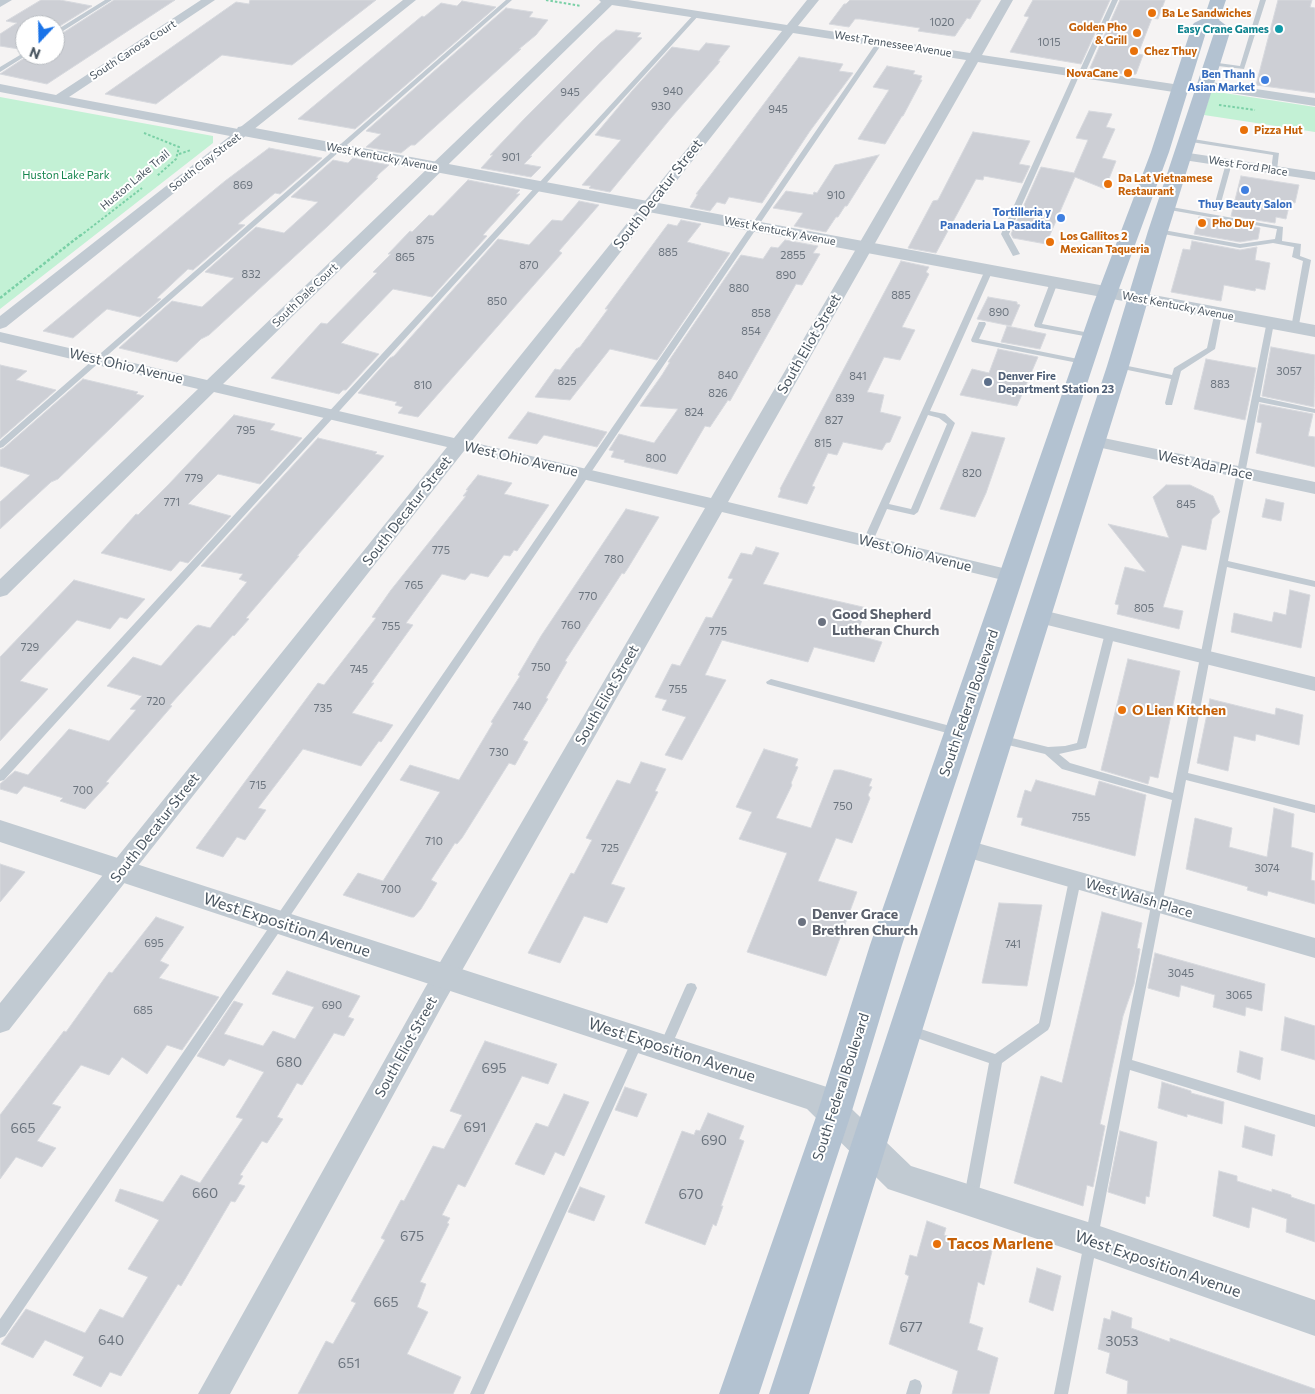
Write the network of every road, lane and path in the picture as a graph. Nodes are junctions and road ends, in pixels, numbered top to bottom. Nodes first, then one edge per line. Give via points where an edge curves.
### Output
1 (6, 0) edge
2 (109, 0) edge
3 (209, 0) edge
4 (410, 0) edge
5 (509, 0) edge
6 (546, 0) edge
7 (608, 0) edge
8 (813, 0) edge
9 (1007, 0) edge
10 (1115, 0) edge
11 (1218, 0) edge
12 (1263, 0) edge
13 (0, 3) edge
14 (584, 7) dead end
15 (697, 14) junction
16 (1212, 20) junction
17 (65, 28) edge
18 (790, 28) junction
19 (880, 42) junction
20 (974, 57) junction
21 (15, 60) edge
22 (1211, 64) junction
23 (0, 70) edge
24 (1080, 73) junction
25 (1204, 85) junction
26 (0, 88) edge
27 (1180, 88) junction
28 (58, 99) junction
29 (1315, 102) edge
30 (243, 132) junction
31 (142, 133) dead end
32 (1184, 148) junction
33 (339, 149) junction
34 (1229, 163) junction
35 (437, 167) junction
36 (1274, 170) junction
37 (1315, 176) edge
38 (151, 181) dead end
39 (540, 186) junction
40 (143, 187) dead end
41 (649, 207) junction
42 (1166, 208) junction
43 (1216, 210) dead end
44 (755, 226) junction
45 (1158, 231) junction
46 (1278, 242) junction
47 (865, 247) junction
48 (1016, 254) dead end
49 (990, 270) junction
50 (1054, 282) junction
51 (1107, 292) junction
52 (0, 298) edge
53 (1138, 298) junction
54 (1218, 313) junction
55 (1270, 323) junction
56 (0, 324) edge
57 (982, 324) dead end
58 (1295, 328) junction
59 (1315, 331) edge
60 (1092, 336) junction
61 (0, 337) edge
62 (959, 337) junction
63 (975, 340) junction
64 (98, 360) junction
65 (1083, 362) junction
66 (1118, 366) junction
67 (1175, 378) junction
68 (211, 386) junction
69 (1255, 399) junction
70 (1169, 403) dead end
71 (1315, 411) edge
72 (926, 412) junction
73 (332, 414) junction
74 (1094, 441) junction
75 (460, 444) junction
76 (0, 445) edge
77 (1241, 472) junction
78 (586, 474) junction
79 (1315, 488) edge
80 (717, 505) junction
81 (884, 506) junction
82 (868, 541) junction
83 (1223, 563) junction
84 (1011, 576) junction
85 (1315, 584) edge
86 (0, 590) edge
87 (1038, 616) junction
88 (1110, 633) junction
89 (1205, 656) junction
90 (771, 682) dead end
91 (1315, 684) edge
92 (959, 732) junction
93 (998, 738) junction
94 (1048, 751) junction
95 (1182, 774) junction
96 (0, 777) edge
97 (1177, 798) junction
98 (1315, 809) edge
99 (0, 831) edge
100 (963, 848) junction
101 (121, 871) junction
102 (1075, 880) junction
103 (1156, 903) junction
104 (280, 922) junction
105 (1315, 948) edge
106 (446, 977) junction
107 (691, 988) dead end
108 (0, 1022) edge
109 (905, 1029) junction
110 (652, 1044) junction
111 (996, 1060) junction
112 (1126, 1063) junction
113 (834, 1114) junction
114 (1315, 1121) edge
115 (867, 1147) junction
116 (970, 1201) junction
117 (1091, 1240) junction
118 (1315, 1318) edge
119 (0, 1332) edge
120 (213, 1394) edge
121 (477, 1394) edge
122 (739, 1394) edge
123 (788, 1394) edge
124 (1061, 1394) edge

1 - 13 street
2 - 17 lane
3 - 28 street, South Canosa Court
4 - 30 street, South Clay Street
5 - 33 lane
6 - 14 path
7 - 15 street, West Tennessee Avenue
7 - 35 street, South Dale Court
8 - 18 street, South Decatur Street
9 - 20 street, South Eliot Street
10 - 24 lane
11 - 16 main road, South Federal Boulevard
12 - 22 lane via 1242,68
15 - 18 street, West Tennessee Avenue
15 - 39 lane
16 - 22 main road via 1223,29
16 - 27 main road, South Federal Boulevard via 1200,26
18 - 19 street, West Tennessee Avenue
18 - 41 street, South Decatur Street
19 - 20 street, West Tennessee Avenue
19 - 44 lane
20 - 24 street, West Tennessee Avenue
20 - 47 street, South Eliot Street
21 - 23 lane
22 - 25 main road
24 - 27 street, West Tennessee Avenue
24 - 48 lane via 1004,234
25 - 29 street
25 - 32 main road
26 - 28 street, West Kentucky Avenue
27 - 51 main road, South Federal Boulevard via 1160,152
28 - 30 street, West Kentucky Avenue
30 - 33 street, West Kentucky Avenue
30 - 56 street, South Clay Street
31 - 38 path, Huston Lake Trail via 179,146 176,159
32 - 34 street, West Ford Place
32 - 36 lane via 1277,154
32 - 42 main road
33 - 35 street, West Kentucky Avenue
33 - 64 lane
34 - 36 street, West Ford Place
34 - 43 lane
35 - 39 street, West Kentucky Avenue
35 - 68 street, South Dale Court
36 - 37 street, West Ford Place
39 - 41 street, West Kentucky Avenue
39 - 73 lane
40 - 52 path, Huston Lake Trail
41 - 44 street, West Kentucky Avenue
41 - 75 street, South Decatur Street
42 - 45 main road
42 - 46 lane via 1281,228
44 - 47 street, West Kentucky Avenue
44 - 78 lane
45 - 46 lane via 1240,246
45 - 53 main road
46 - 58 lane via 1298,246 1296,257 1307,260
47 - 49 street, West Kentucky Avenue
47 - 80 street, South Eliot Street
49 - 50 street, West Kentucky Avenue
49 - 62 lane
50 - 51 street, West Kentucky Avenue
50 - 60 lane via 1038,325
51 - 53 street, West Kentucky Avenue
51 - 60 main road, South Federal Boulevard
53 - 54 street, West Kentucky Avenue
53 - 66 main road
54 - 55 street, West Kentucky Avenue
54 - 67 lane via 1211,349 1177,370
55 - 58 street, West Kentucky Avenue
55 - 69 lane
57 - 63 lane
58 - 59 street, West Kentucky Avenue
60 - 65 main road, South Federal Boulevard
61 - 64 street, West Ohio Avenue
62 - 63 lane
62 - 72 lane
63 - 65 lane
64 - 68 street, West Ohio Avenue
64 - 76 lane
65 - 84 main road, South Federal Boulevard
66 - 67 lane
66 - 74 main road
67 - 70 lane
68 - 73 street, West Ohio Avenue
68 - 86 street, South Dale Court
69 - 71 lane
69 - 77 lane
72 - 81 lane
72 - 81 lane via 942,416 952,423 914,512
73 - 75 street, West Ohio Avenue
73 - 96 lane
74 - 77 street, West Ada Place
74 - 87 main road
75 - 78 street, West Ohio Avenue
75 - 101 street, South Decatur Street
77 - 79 street, West Ada Place
77 - 83 lane
78 - 80 street, West Ohio Avenue
78 - 104 lane
80 - 82 street, West Ohio Avenue
80 - 106 street, South Eliot Street
81 - 82 lane
82 - 84 street, West Ohio Avenue
83 - 85 lane
83 - 89 lane
84 - 92 main road, South Federal Boulevard
87 - 88 street
87 - 93 main road
88 - 89 street
88 - 94 lane via 1082,745
89 - 91 street
89 - 95 lane
90 - 92 lane
92 - 113 main road, South Federal Boulevard via 886,945
93 - 94 lane
93 - 100 main road
94 - 97 lane via 1066,766
95 - 97 lane
95 - 98 lane
97 - 103 lane
99 - 101 street, West Exposition Avenue
100 - 102 street, West Walsh Place
100 - 109 main road
101 - 104 street, West Exposition Avenue
101 - 108 street, South Decatur Street
102 - 103 street, West Walsh Place
102 - 111 lane via 1044,1026
103 - 105 street, West Walsh Place
103 - 112 lane
104 - 106 street, West Exposition Avenue
104 - 119 lane
106 - 110 street, West Exposition Avenue
106 - 120 street, South Eliot Street
107 - 110 lane
109 - 111 lane
109 - 115 main road
110 - 113 street, West Exposition Avenue via 818,1098
110 - 121 lane
111 - 116 lane
112 - 114 lane
112 - 117 lane
113 - 115 street, West Exposition Avenue
113 - 122 main road, South Federal Boulevard
115 - 116 street, West Exposition Avenue via 900,1178
115 - 123 main road
116 - 117 street, West Exposition Avenue
117 - 118 street, West Exposition Avenue
117 - 124 lane

